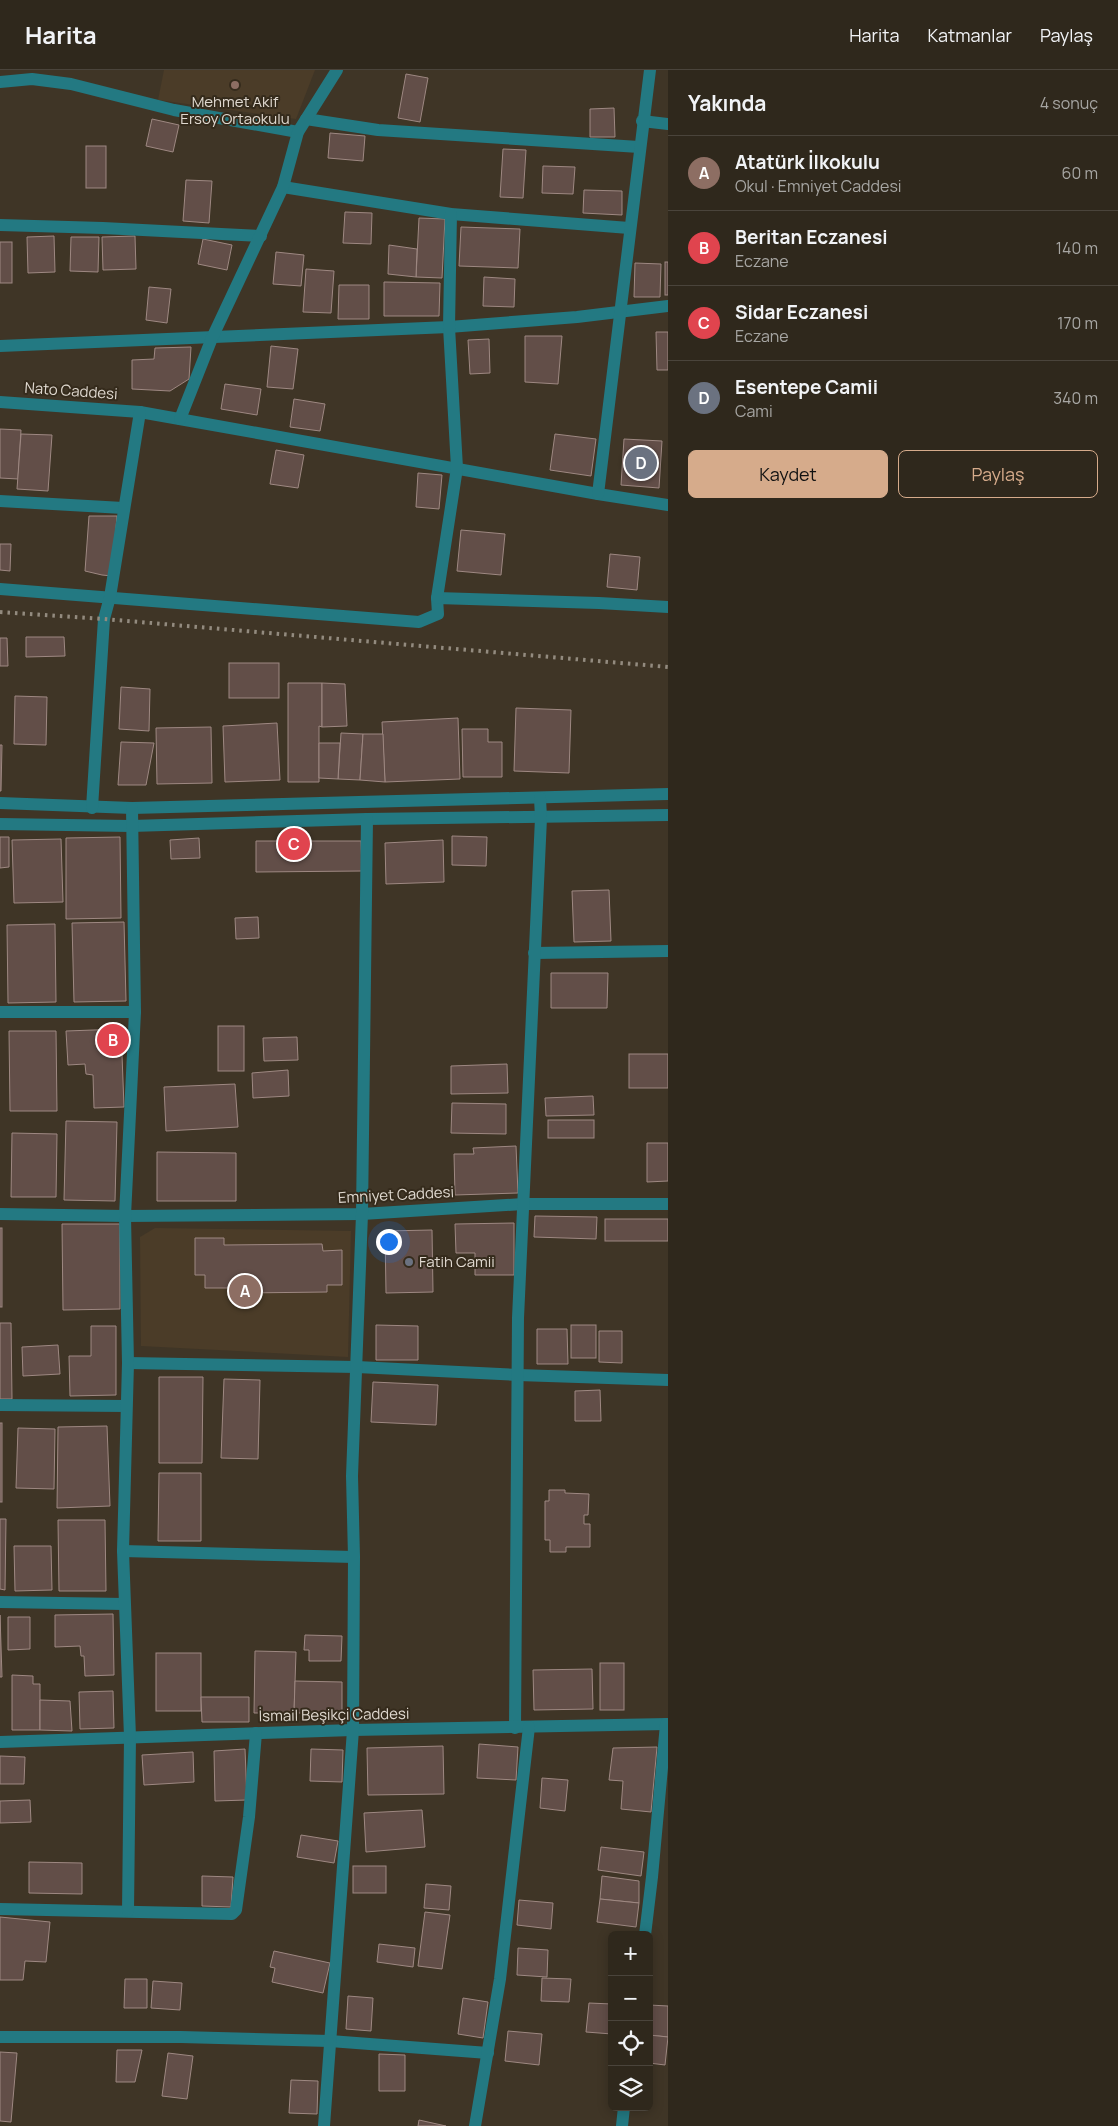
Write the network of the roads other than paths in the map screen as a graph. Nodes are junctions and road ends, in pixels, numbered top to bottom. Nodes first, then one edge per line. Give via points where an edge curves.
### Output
1 (338, 70) edge
2 (650, 70) edge
3 (0, 82) edge
4 (306, 119) junction
5 (642, 122) junction
6 (668, 124) edge
7 (298, 132) junction
8 (639, 147) junction
9 (283, 187) junction
10 (450, 214) junction
11 (0, 225) edge
12 (629, 228) junction
13 (261, 236) junction
14 (668, 306) edge
15 (622, 311) junction
16 (449, 327) junction
17 (212, 338) junction
18 (0, 346) edge
19 (0, 402) edge
20 (140, 412) junction
21 (180, 419) junction
22 (457, 468) junction
23 (598, 494) junction
24 (0, 501) edge
25 (668, 505) edge
26 (123, 508) junction
27 (0, 590) edge
28 (110, 597) junction
29 (437, 598) junction
30 (668, 607) edge
31 (668, 794) edge
32 (540, 798) junction
33 (0, 803) edge
34 (92, 808) junction
35 (132, 808) junction
36 (668, 815) edge
37 (541, 818) junction
38 (367, 819) junction
39 (0, 824) edge
40 (131, 826) junction
41 (668, 951) edge
42 (534, 953) junction
43 (0, 1012) edge
44 (135, 1012) junction
45 (523, 1204) junction
46 (668, 1204) edge
47 (0, 1214) edge
48 (362, 1214) junction
49 (126, 1216) junction
50 (128, 1363) junction
51 (357, 1367) junction
52 (518, 1375) junction
53 (668, 1380) edge
54 (0, 1405) edge
55 (126, 1406) junction
56 (123, 1551) junction
57 (354, 1557) junction
58 (0, 1602) edge
59 (124, 1604) junction
60 (667, 1724) edge
61 (529, 1727) junction
62 (515, 1728) junction
63 (353, 1730) junction
64 (256, 1733) junction
65 (130, 1737) junction
66 (0, 1742) edge
67 (0, 1909) edge
68 (128, 1911) junction
69 (645, 1931) edge
70 (0, 2037) edge
71 (330, 2041) junction
72 (488, 2053) junction
73 (624, 2111) edge
74 (324, 2126) edge
75 (475, 2126) edge
76 (622, 2126) edge

1 - 4 street
2 - 5 street
3 - 7 street via 32,79 71,84 174,110
4 - 7 street
4 - 8 street via 378,130
5 - 6 street
5 - 8 street
7 - 9 street
8 - 12 street
9 - 10 street
9 - 13 street
10 - 12 street
10 - 16 street
11 - 13 street
12 - 15 street
13 - 17 street
14 - 15 street
15 - 16 street via 577,318
15 - 23 street
16 - 17 street
16 - 22 street
17 - 18 street
17 - 21 street
19 - 20 street, Nato Caddesi
20 - 21 street, Nato Caddesi
20 - 26 street
21 - 22 street, Nato Caddesi
22 - 23 street, Nato Caddesi
22 - 29 street
23 - 25 street, Nato Caddesi
24 - 26 street
26 - 28 street
27 - 28 street
28 - 29 street via 419,622 438,614
28 - 34 street via 104,619
29 - 30 street
31 - 32 street
32 - 35 street
32 - 37 street
33 - 34 street
34 - 35 street
35 - 40 street
36 - 37 street
37 - 38 street
37 - 42 street
38 - 40 street
38 - 48 street
39 - 40 street
40 - 44 street
41 - 42 street
42 - 45 street
43 - 44 street
44 - 49 street
45 - 46 street, Emniyet Caddesi
45 - 48 street, Emniyet Caddesi
45 - 52 street
47 - 49 street, Emniyet Caddesi
48 - 49 street, Emniyet Caddesi
48 - 51 street
49 - 50 street
50 - 51 street
50 - 55 street
51 - 52 street
51 - 57 street via 352,1476
52 - 53 street
52 - 62 street
54 - 55 street
55 - 56 street
56 - 57 street
56 - 59 street
57 - 63 street
58 - 59 street
59 - 65 street
60 - 61 street, İsmail Beşikçi Caddesi
60 - 69 street
61 - 62 street, İsmail Beşikçi Caddesi
61 - 72 street via 500,1979
62 - 63 street, İsmail Beşikçi Caddesi
63 - 64 street, İsmail Beşikçi Caddesi
63 - 71 street
64 - 65 street, İsmail Beşikçi Caddesi
64 - 68 street via 236,1910 232,1914
65 - 66 street, İsmail Beşikçi Caddesi
65 - 68 street
67 - 68 street
70 - 71 street
71 - 72 street
71 - 74 street
72 - 75 street
73 - 76 street

